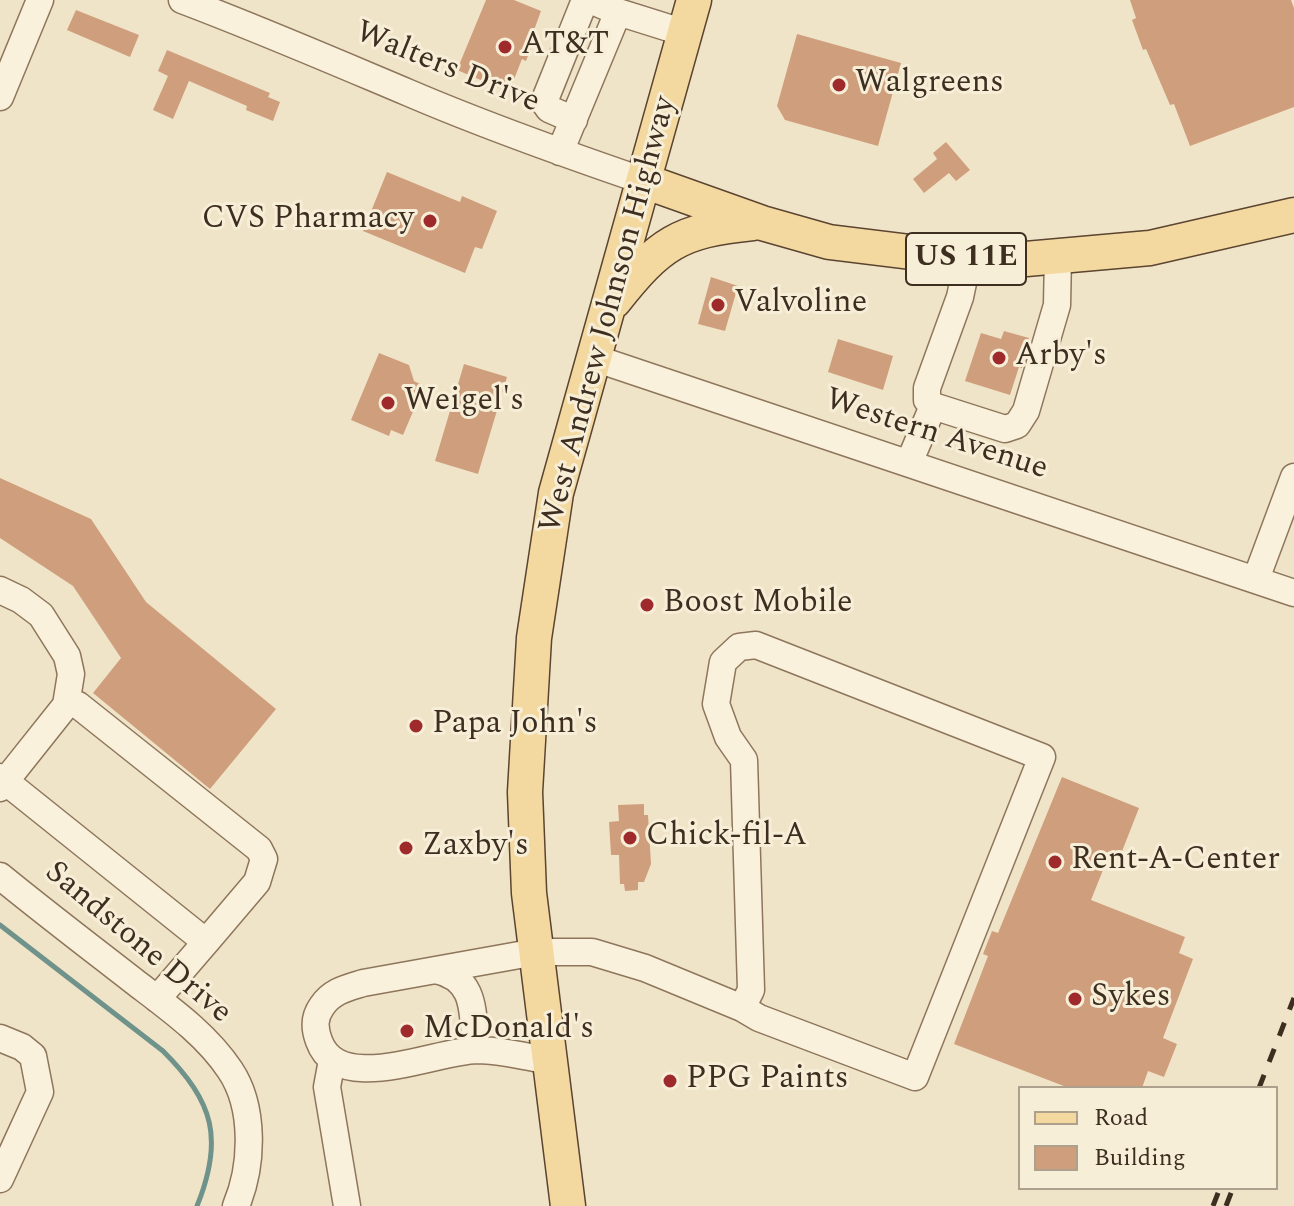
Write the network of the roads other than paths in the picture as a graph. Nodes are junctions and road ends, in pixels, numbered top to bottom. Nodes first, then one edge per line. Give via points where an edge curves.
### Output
1 (40, 0) edge
2 (182, 0) edge
3 (588, 0) edge
4 (694, 0) edge
5 (618, 12) junction
6 (685, 33) junction
7 (0, 97) edge
8 (574, 120) junction
9 (560, 152) junction
10 (644, 181) junction
11 (1294, 215) edge
12 (762, 223) junction
13 (1058, 256) junction
14 (968, 259) junction
15 (608, 308) junction
16 (594, 358) junction
17 (933, 406) junction
18 (909, 463) junction
19 (1294, 477) edge
20 (1256, 579) junction
21 (0, 590) edge
22 (1294, 593) edge
23 (67, 700) junction
24 (2, 782) edge
25 (0, 876) edge
26 (206, 942) junction
27 (536, 952) junction
28 (436, 970) junction
29 (157, 999) junction
30 (742, 1008) junction
31 (0, 1038) edge
32 (476, 1050) junction
33 (332, 1060) junction
34 (550, 1061) junction
35 (0, 1179) edge
36 (236, 1206) edge
37 (347, 1206) edge
38 (568, 1206) edge

1 - 7 street
2 - 9 street, Walters Drive
3 - 5 street
3 - 8 street via 544,102
4 - 6 main road, West Andrew Johnson Highway
5 - 6 street
5 - 8 street
6 - 10 main road, West Andrew Johnson Highway
8 - 9 street
9 - 10 street, Walters Drive
10 - 12 main road, US 11E
10 - 15 main road, West Andrew Johnson Highway
11 - 13 main road, US 11E via 1150,248
12 - 14 main road, US 11E via 829,242
12 - 15 main road via 704,230 677,240 658,252
13 - 14 main road, US 11E
13 - 17 street via 1057,305 1026,411 1017,425 1005,429
14 - 17 street via 927,388
15 - 16 main road, West Andrew Johnson Highway
16 - 18 street, Western Avenue
16 - 27 main road, West Andrew Johnson Highway via 556,493 534,638 525,792
17 - 18 street
18 - 20 street, Western Avenue
19 - 20 street
20 - 22 street, Western Avenue
21 - 23 street via 35,610 67,656
23 - 24 street
23 - 26 street via 259,849 264,859 257,882
24 - 26 street
25 - 29 street, Sandstone Drive
26 - 29 street
27 - 28 street
27 - 30 street via 592,952
27 - 34 main road, West Andrew Johnson Highway
28 - 32 street via 462,981
28 - 33 street via 363,983 327,999 316,1014 315,1032
29 - 36 street, Sandstone Drive via 231,1071 250,1142
30 - 30 street via 915,1077 1042,757 756,645 739,647 723,662 716,704 728,737 744,760 751,990
31 - 35 street via 33,1056 40,1092
32 - 33 street via 364,1070
32 - 34 street
33 - 37 street via 327,1087
34 - 38 main road, West Andrew Johnson Highway

